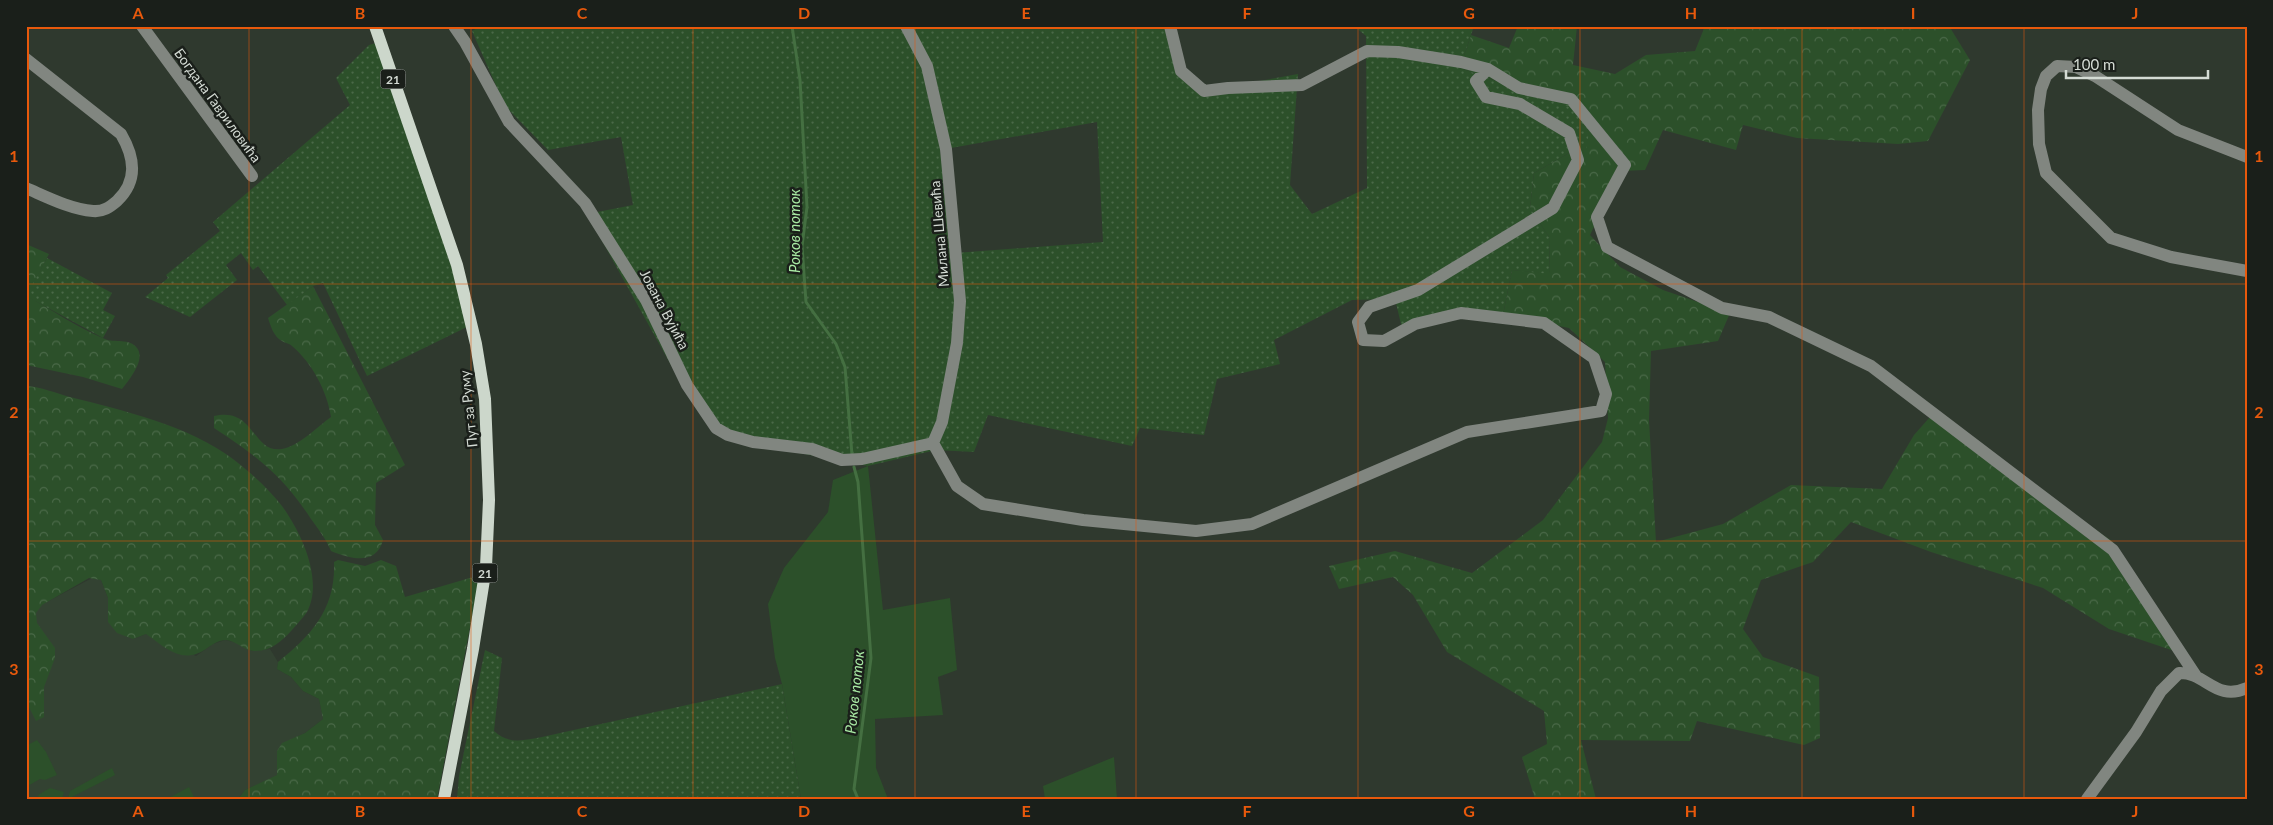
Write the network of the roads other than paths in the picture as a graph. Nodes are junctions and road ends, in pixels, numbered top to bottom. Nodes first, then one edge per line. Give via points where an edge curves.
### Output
1 (142, 26) edge
2 (454, 26) edge
3 (906, 26) edge
4 (1170, 26) edge
5 (375, 27) edge
6 (26, 58) edge
7 (1488, 69) junction
8 (2247, 157) edge
9 (252, 176) dead end
10 (26, 188) edge
11 (2247, 271) edge
12 (933, 443) junction
13 (2196, 676) junction
14 (2247, 688) edge
15 (444, 799) edge
16 (2087, 799) edge

1 - 9 street, Богдана Гавриловића
2 - 12 street, Јована Вујића via 509,122 585,203 646,300 687,385 716,428 753,442 812,448 842,460 862,459
3 - 12 street, Милана Шевића via 927,66 946,149 960,301 949,387 942,422
4 - 7 street via 1182,71 1204,91 1302,86 1367,51 1398,52
5 - 15 main road, Пут за Руму / 21 via 457,265 485,399 489,500 486,567
6 - 10 street via 121,134 129,147 134,169 124,194 109,208 94,212 63,204
7 - 12 street via 1476,81 1486,97 1520,104 1569,133 1578,160 1553,208 1418,290 1370,307 1358,322 1363,340 1384,341 1415,324 1461,313 1544,323 1594,358 1606,394 1601,411 1467,432 1252,524 1196,531 1082,520 983,504 957,486
7 - 13 street via 1519,88 1572,99 1625,165 1597,217 1607,246 1722,308 1769,317 1871,366 2113,550
8 - 11 street via 2178,130 2076,67 2057,66 2046,76 2040,89 2039,144 2046,173 2111,238 2171,258
13 - 14 street via 2224,692
13 - 16 street via 2188,672 2179,673 2170,679

